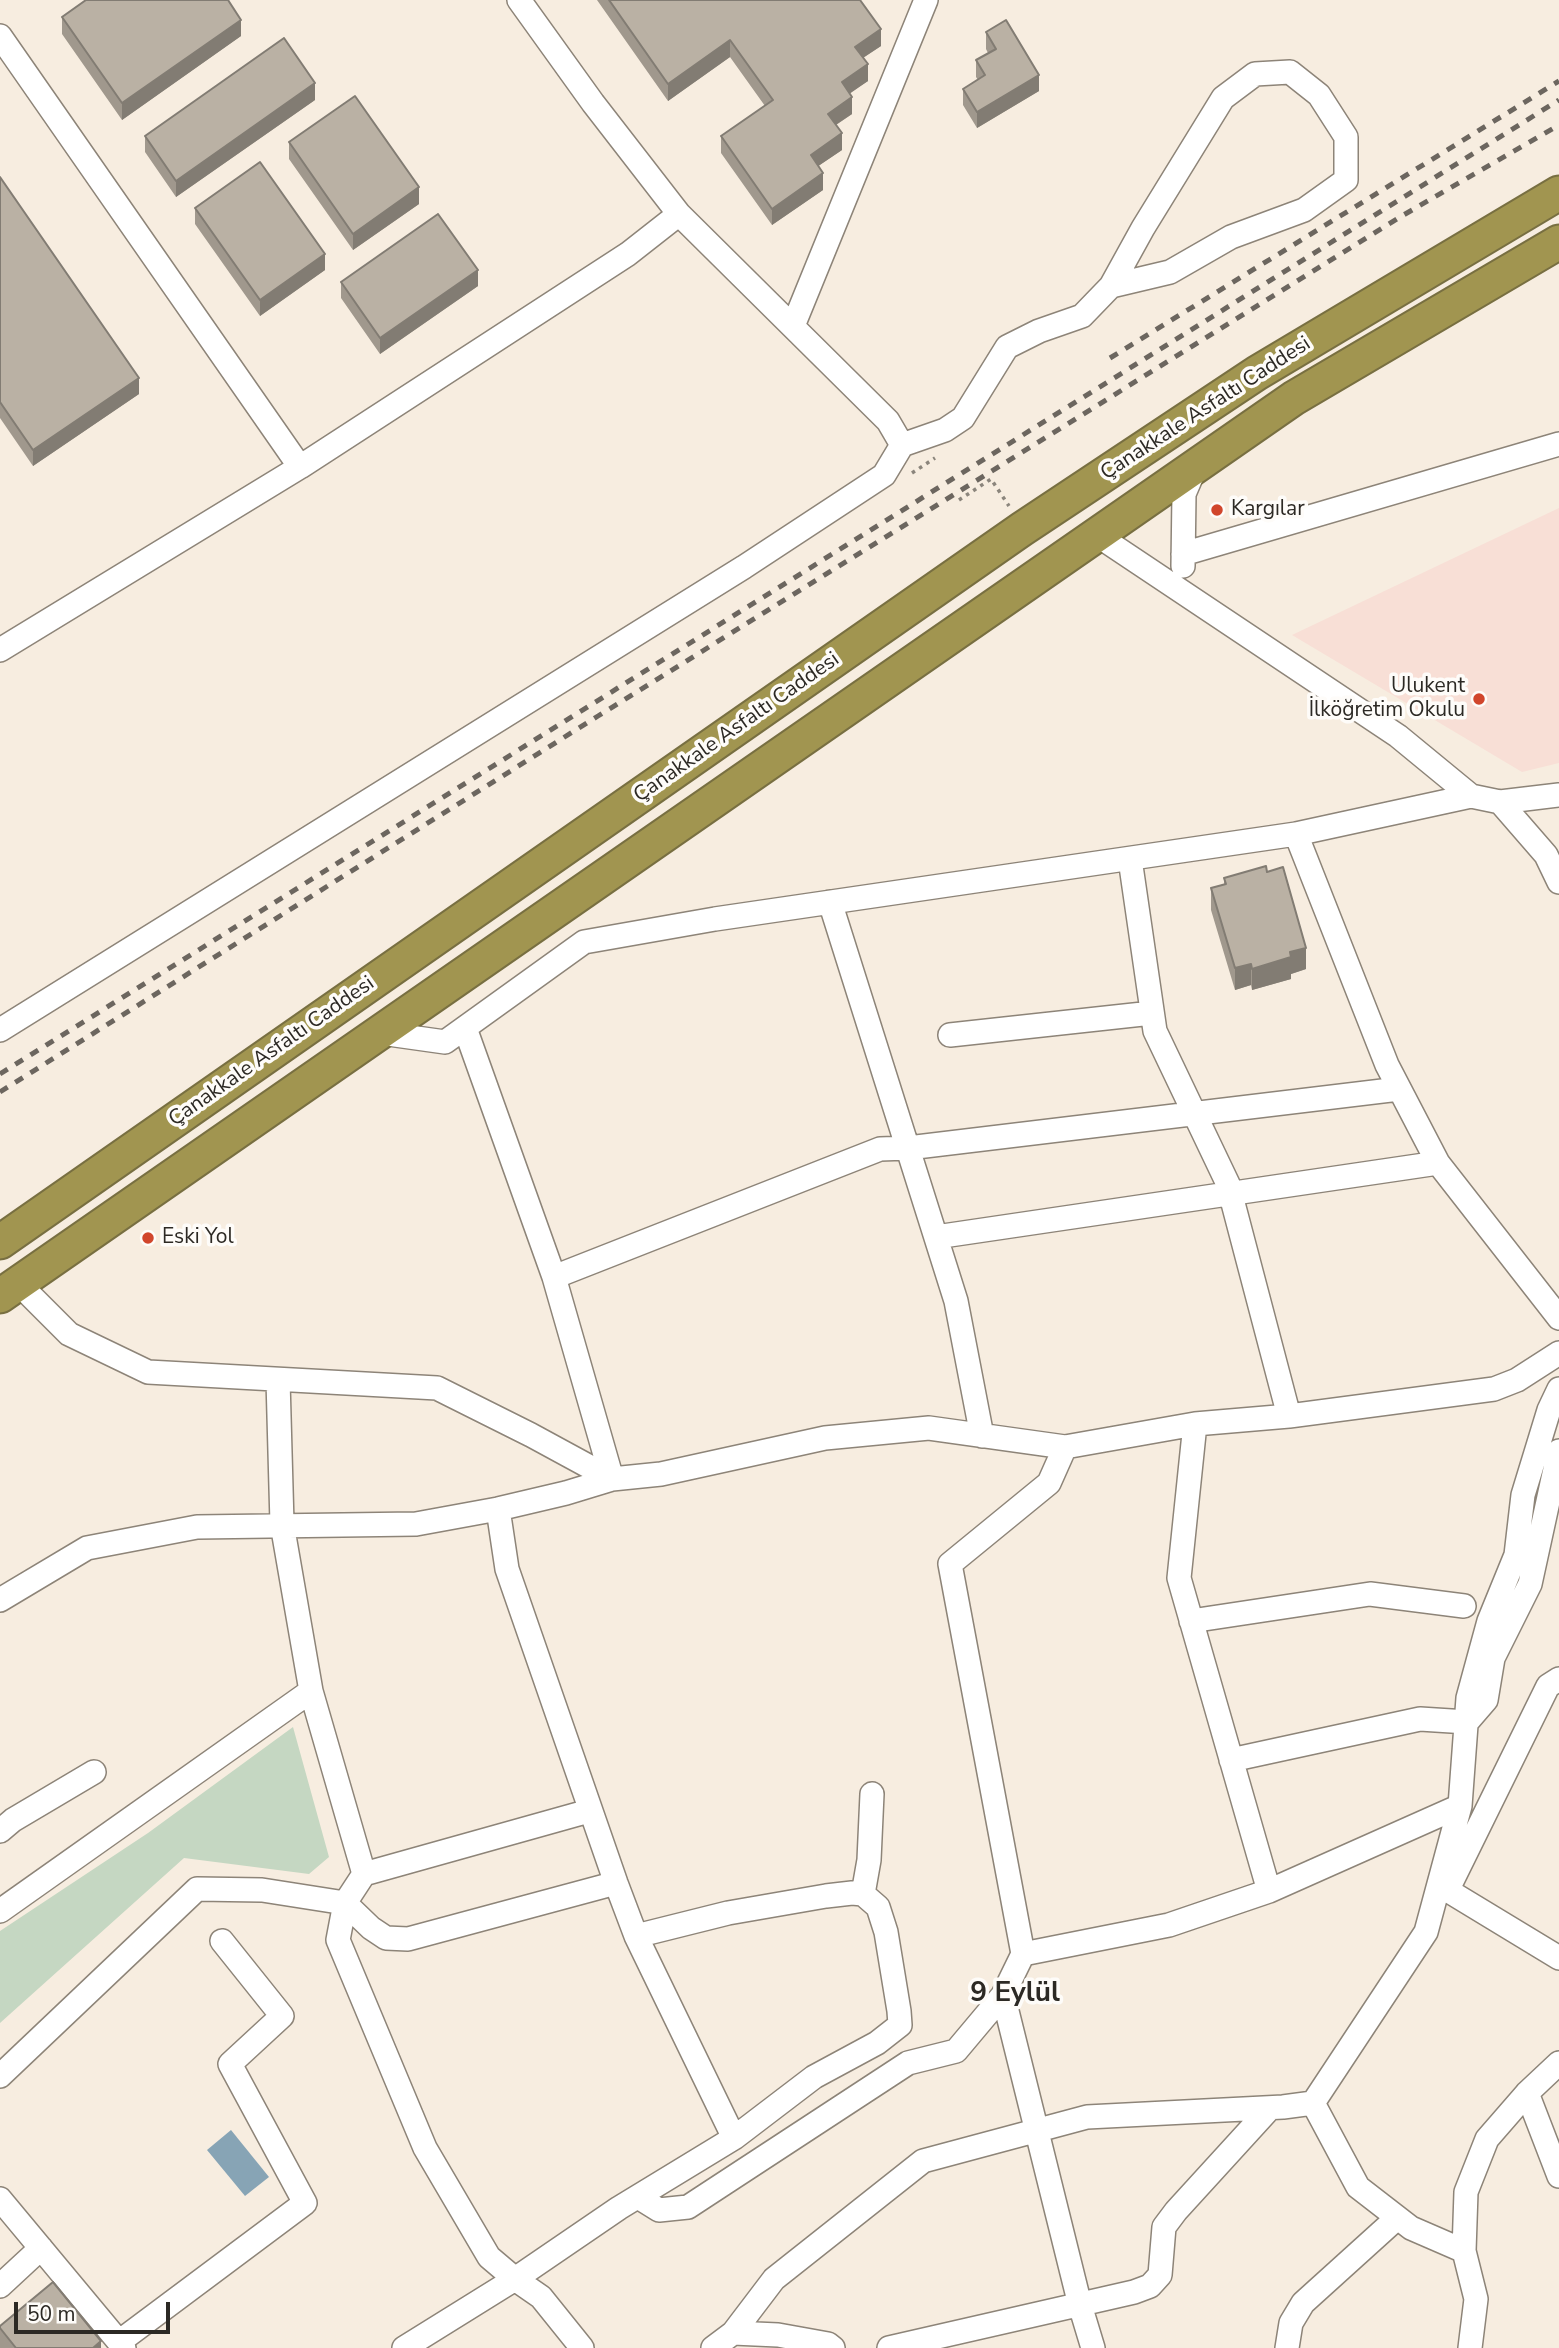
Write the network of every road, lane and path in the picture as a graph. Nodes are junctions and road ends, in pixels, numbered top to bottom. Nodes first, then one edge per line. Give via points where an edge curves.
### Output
1 (519, 0) edge
2 (926, 0) edge
3 (0, 36) edge
4 (1559, 179) edge
5 (1559, 193) edge
6 (679, 214) junction
7 (1489, 235) junction
8 (1559, 242) edge
9 (1111, 286) junction
10 (793, 326) junction
11 (902, 444) junction
12 (1559, 444) edge
13 (943, 453) dead end
14 (1196, 466) junction
15 (300, 467) junction
16 (910, 474) dead end
17 (959, 500) dead end
18 (1010, 508) dead end
19 (1097, 535) junction
20 (1183, 554) junction
21 (1183, 591) junction
22 (0, 650) edge
23 (1559, 795) edge
24 (1471, 796) junction
25 (1500, 802) junction
26 (1296, 834) junction
27 (1129, 859) junction
28 (1559, 882) edge
29 (830, 902) junction
30 (1152, 1013) junction
31 (465, 1028) junction
32 (0, 1030) edge
33 (381, 1033) junction
34 (950, 1035) dead end
35 (1399, 1089) junction
36 (1194, 1112) junction
37 (908, 1148) junction
38 (1438, 1163) junction
39 (1231, 1194) junction
40 (936, 1237) junction
41 (0, 1241) edge
42 (554, 1277) junction
43 (9, 1289) edge
44 (1559, 1318) edge
45 (1559, 1353) edge
46 (278, 1380) junction
47 (1559, 1389) edge
48 (1289, 1416) junction
49 (1195, 1424) junction
50 (982, 1436) junction
51 (1065, 1447) junction
52 (1559, 1451) edge
53 (612, 1479) junction
54 (498, 1509) junction
55 (282, 1524) junction
56 (1549, 1546) edge
57 (0, 1600) edge
58 (1465, 1606) dead end
59 (1191, 1621) junction
60 (1559, 1679) edge
61 (311, 1690) junction
62 (1467, 1721) junction
63 (1231, 1760) junction
64 (94, 1772) dead end
65 (872, 1794) dead end
66 (1460, 1806) junction
67 (590, 1811) junction
68 (0, 1831) edge
69 (364, 1874) junction
70 (616, 1883) junction
71 (1447, 1890) junction
72 (1269, 1891) junction
73 (863, 1894) junction
74 (345, 1903) junction
75 (0, 1911) edge
76 (1426, 1932) junction
77 (636, 1936) junction
78 (222, 1941) dead end
79 (1023, 1954) junction
80 (1559, 1958) edge
81 (1003, 1995) junction
82 (1559, 2063) edge
83 (0, 2076) edge
84 (1527, 2093) junction
85 (1313, 2103) junction
86 (1270, 2108) junction
87 (1038, 2131) junction
88 (734, 2138) junction
89 (1559, 2176) edge
90 (638, 2197) junction
91 (0, 2199) edge
92 (1397, 2218) junction
93 (41, 2248) junction
94 (1464, 2251) junction
95 (515, 2279) junction
96 (0, 2286) edge
97 (1080, 2305) junction
98 (733, 2333) junction
99 (121, 2345) edge
100 (404, 2348) edge
101 (582, 2348) edge
102 (713, 2348) edge
103 (833, 2348) edge
104 (889, 2348) edge
105 (1093, 2348) edge
106 (1287, 2348) edge
107 (1471, 2348) edge

1 - 6 street
2 - 10 street
3 - 15 street
4 - 7 street
5 - 7 highway, Çanakkale Asfaltı Caddesi
6 - 10 street
6 - 15 street via 628,254
7 - 41 highway, Çanakkale Asfaltı Caddesi via 1257,373 1022,529
8 - 14 highway via 1294,398
9 - 9 street via 1170,272 1231,237 1304,209 1346,180 1346,137 1319,95 1290,72 1255,74 1223,99
9 - 11 street via 1082,316 1007,347 963,418 945,430
10 - 11 street via 888,421
11 - 32 street via 884,475 744,567
12 - 20 street
13 - 16 path
14 - 19 highway
14 - 20 street via 1184,494
15 - 22 street
17 - 18 path via 991,479
19 - 21 street
19 - 33 highway
20 - 21 street
21 - 24 street via 1398,736
23 - 25 street
24 - 25 street
24 - 26 street
25 - 28 street via 1546,855
26 - 27 street
26 - 35 street
27 - 29 street
27 - 30 street
29 - 31 street via 584,942
29 - 37 street
30 - 34 street
30 - 36 street via 1155,1031
31 - 33 street via 445,1042
31 - 42 street
33 - 43 highway
35 - 36 street
35 - 38 street
36 - 37 street
36 - 39 street
37 - 40 street
37 - 42 street via 880,1149
38 - 39 street
38 - 44 street
39 - 40 street
39 - 48 street
40 - 50 street via 956,1301
42 - 53 street
43 - 46 street via 69,1334 148,1372
45 - 48 street via 1494,1389
46 - 53 street via 437,1388
46 - 55 street
47 - 62 street via 1523,1495 1516,1555 1489,1622 1468,1698
48 - 49 street
49 - 51 street
49 - 59 street via 1180,1578
50 - 51 street
50 - 53 street via 929,1428 825,1438 662,1474
51 - 79 street via 1049,1483 950,1564
52 - 56 street
53 - 54 street
54 - 55 street via 415,1524
54 - 67 street via 507,1569
55 - 57 street via 197,1527 87,1548
55 - 61 street
56 - 62 street via 1493,1658 1486,1700
58 - 59 street via 1370,1594
59 - 63 street
60 - 71 street via 1548,1686
61 - 69 street
61 - 75 street
62 - 63 street via 1420,1719
62 - 66 street
63 - 72 street
64 - 68 street
65 - 73 street
66 - 72 street
66 - 76 street
67 - 69 street
67 - 70 street
69 - 74 street
70 - 74 street via 408,1939 386,1938
70 - 77 street
71 - 76 street
71 - 80 street
72 - 79 street via 1169,1925
73 - 77 street via 727,1913
73 - 88 street via 878,1907 886,1931 900,2025 877,2043 814,2077
74 - 83 street via 261,1890 197,1889
74 - 95 street via 338,1940 425,2148 489,2256
76 - 85 street
77 - 88 street
78 - 99 street via 282,2016 230,2064 305,2203
79 - 81 street
81 - 87 street
81 - 90 street via 956,2051 908,2063 688,2207 659,2210
82 - 84 street
84 - 89 street
84 - 94 street via 1487,2140 1466,2192
85 - 86 street
85 - 92 street via 1358,2187
86 - 87 street via 1087,2117
86 - 97 street via 1164,2227 1160,2275 1150,2286
87 - 97 street
87 - 98 street via 923,2161 774,2279
88 - 90 street
90 - 95 street
91 - 93 street
92 - 94 street
92 - 106 street via 1303,2302 1291,2323
93 - 96 street
93 - 99 street
94 - 107 street via 1476,2299
95 - 100 street
95 - 101 street via 541,2297
97 - 104 street
97 - 105 street
98 - 102 street
98 - 103 street via 778,2335

